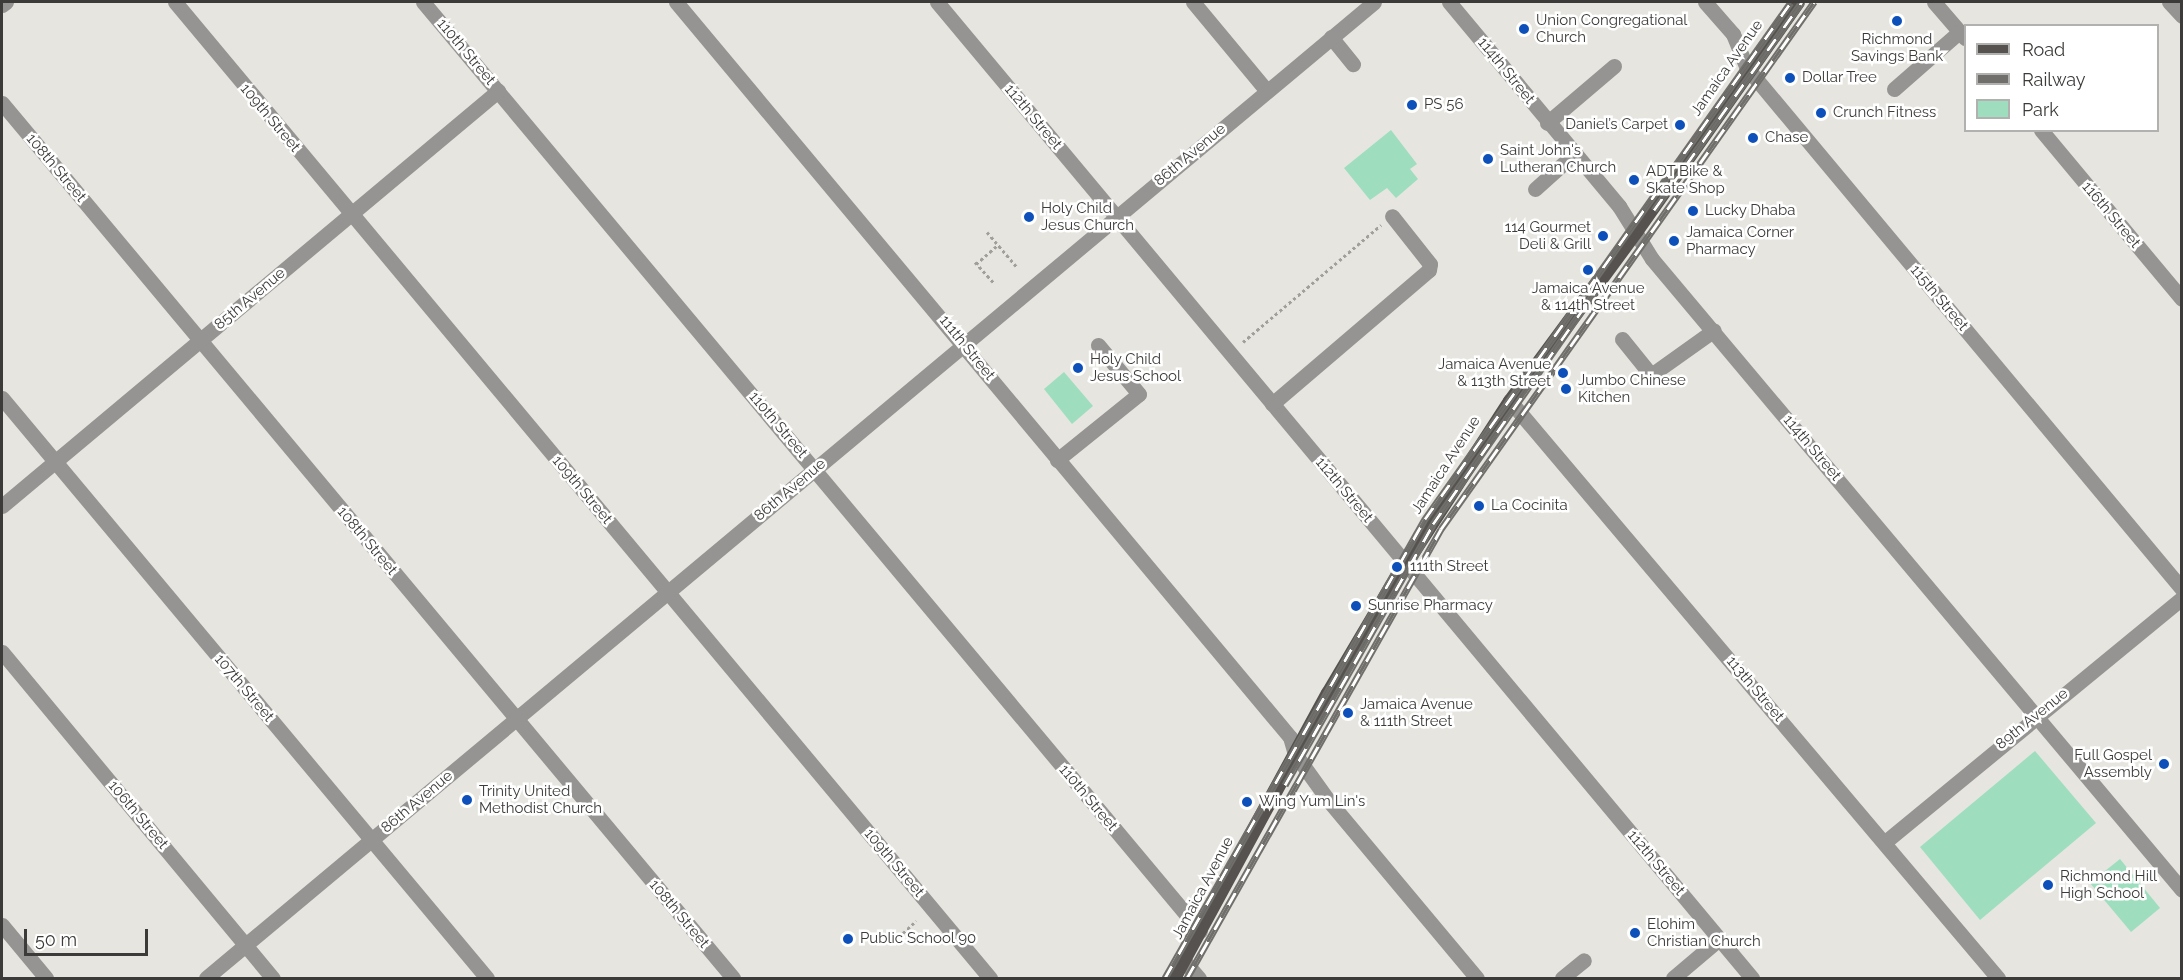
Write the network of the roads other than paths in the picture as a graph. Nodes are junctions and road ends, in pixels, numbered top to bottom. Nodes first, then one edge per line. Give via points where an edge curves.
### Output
1 (6, 2) edge
2 (175, 2) edge
3 (423, 2) edge
4 (675, 2) edge
5 (937, 2) edge
6 (1193, 2) edge
7 (1374, 2) edge
8 (1449, 2) edge
9 (1705, 2) edge
10 (1797, 2) edge
11 (1934, 2) edge
12 (2169, 2) edge
13 (2, 5) edge
14 (2181, 16) edge
15 (1962, 36) edge
16 (1331, 37) junction
17 (1353, 64) dead end
18 (1614, 66) dead end
19 (1747, 68) junction
20 (1894, 89) dead end
21 (1266, 90) junction
22 (498, 91) junction
23 (2, 103) edge
24 (1547, 123) junction
25 (2043, 132) edge
26 (1574, 154) junction
27 (1534, 189) dead end
28 (350, 214) junction
29 (1392, 216) road end
30 (1117, 217) junction
31 (1636, 230) junction
32 (2181, 299) edge
33 (1714, 330) junction
34 (1622, 339) dead end
35 (200, 341) junction
36 (965, 343) junction
37 (1098, 345) dead end
38 (2, 398) edge
39 (1510, 401) junction
40 (1272, 404) junction
41 (1057, 460) junction
42 (55, 461) junction
43 (815, 469) junction
44 (2, 506) edge
45 (1405, 563) junction
46 (2181, 589) edge
47 (669, 593) junction
48 (2181, 598) edge
49 (2, 652) edge
50 (2035, 716) junction
51 (516, 719) junction
52 (1295, 754) junction
53 (371, 841) junction
54 (1885, 842) junction
55 (2181, 890) edge
56 (2, 925) edge
57 (1200, 931) junction
58 (1719, 939) junction
59 (246, 945) junction
60 (1584, 960) dead end
61 (1184, 961) junction
62 (46, 978) edge
63 (206, 978) edge
64 (273, 978) edge
65 (487, 978) edge
66 (733, 978) edge
67 (990, 978) edge
68 (1173, 978) edge
69 (1199, 978) edge
70 (1477, 978) edge
71 (1562, 978) edge
72 (1673, 978) edge
73 (1752, 978) edge
74 (1998, 978) edge

1 - 13 street
2 - 28 street, 109th Street
3 - 22 street, 110th Street
4 - 36 street, 111th Street
5 - 30 street, 112th Street
6 - 21 street
7 - 16 street, 86th Avenue
8 - 24 street, 114th Street
9 - 19 street, 115th Street via 1733,34
10 - 19 main road, Jamaica Avenue
11 - 15 street
12 - 14 street
15 - 20 street
16 - 17 street
16 - 21 street, 86th Avenue
18 - 24 street
19 - 31 main road, Jamaica Avenue
19 - 46 street, 115th Street
21 - 30 street, 86th Avenue
22 - 28 street, 85th Avenue
22 - 43 street, 110th Street
23 - 35 street, 108th Street
24 - 26 street, 114th Street
25 - 32 street, 116th Street
26 - 27 street
26 - 31 street, 114th Street
28 - 35 street, 85th Avenue
28 - 47 street, 109th Street
29 - 40 street via 1430,264 1429,270
30 - 36 street, 86th Avenue
30 - 40 street, 112th Street
31 - 33 street, 114th Street via 1652,259
31 - 39 main road, Jamaica Avenue
33 - 34 street via 1652,375
33 - 50 street, 114th Street
35 - 42 street, 85th Avenue
35 - 51 street, 108th Street
36 - 41 street, 111th Street
36 - 43 street, 86th Avenue
37 - 41 street via 1139,394
38 - 42 street, 107th Street
39 - 45 main road, Jamaica Avenue
39 - 54 street, 113th Street
40 - 45 street, 112th Street
41 - 52 street, 111th Street via 1290,737
42 - 44 street, 85th Avenue
42 - 53 street, 107th Street
43 - 47 street, 86th Avenue
43 - 57 street, 110th Street
45 - 52 main road, Jamaica Avenue
45 - 58 street, 112th Street
47 - 51 street, 86th Avenue
47 - 67 street, 109th Street
48 - 50 street, 89th Avenue
49 - 59 street, 106th Street
50 - 54 street, 89th Avenue
50 - 55 street, 114th Street
51 - 53 street, 86th Avenue
51 - 66 street, 108th Street
52 - 57 main road, Jamaica Avenue
52 - 70 street, 111th Street via 1328,800
53 - 59 street, 86th Avenue
53 - 65 street, 107th Street
54 - 74 street, 113th Street
56 - 62 street
57 - 61 main road, Jamaica Avenue
58 - 72 street
58 - 73 street, 112th Street
59 - 63 street, 86th Avenue
59 - 64 street, 106th Street
60 - 71 street
61 - 68 main road, Jamaica Avenue
61 - 69 street

